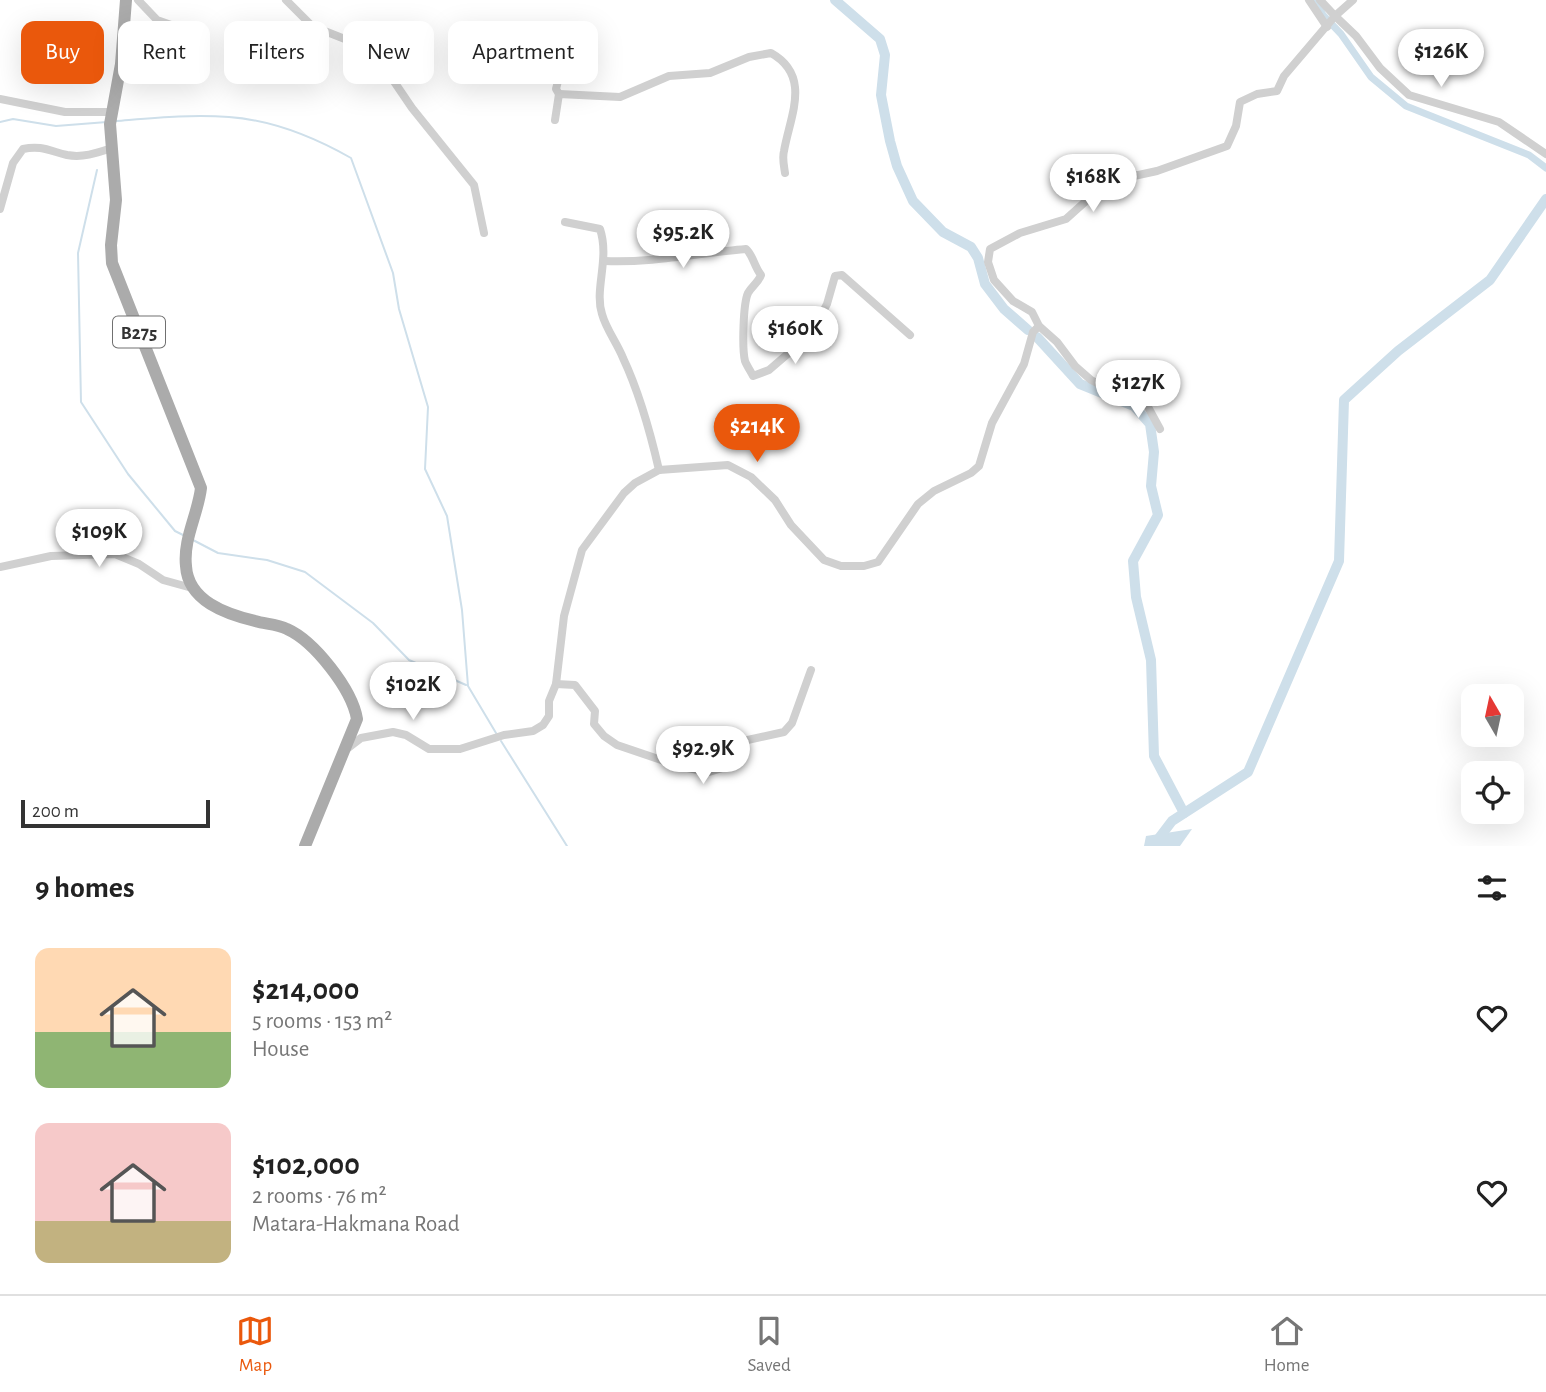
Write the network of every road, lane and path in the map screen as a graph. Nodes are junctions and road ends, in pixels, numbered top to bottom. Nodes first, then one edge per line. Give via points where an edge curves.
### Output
1 (126, 0) edge
2 (138, 0) edge
3 (286, 0) edge
4 (1310, 0) edge
5 (1320, 0) edge
6 (1353, 0) edge
7 (160, 21) edge
8 (1331, 22) junction
9 (557, 84) edge
10 (559, 94) junction
11 (0, 99) edge
12 (111, 118) junction
13 (555, 120) dead end
14 (112, 148) junction
15 (1546, 154) edge
16 (785, 173) dead end
17 (0, 209) edge
18 (565, 222) dead end
19 (484, 233) dead end
20 (605, 261) junction
21 (1039, 326) junction
22 (910, 335) dead end
23 (1160, 429) dead end
24 (659, 470) junction
25 (0, 567) edge
26 (192, 588) junction
27 (811, 670) dead end
28 (556, 684) junction
29 (345, 750) junction
30 (306, 846) edge

1 - 12 main road, B275
2 - 7 street
3 - 19 street via 312,26 381,55 412,108 474,185
4 - 8 street
5 - 8 street
6 - 8 street
8 - 15 street via 1356,36 1380,68 1409,94 1499,122
8 - 21 street via 1284,76 1277,91 1240,102 1227,146 1120,179 1095,193 1066,219 1020,233 990,249 988,262 994,280 1013,301 1032,312
9 - 10 street
10 - 13 street
10 - 16 street via 620,97 668,76 710,73 771,53 790,71 796,96 783,154
11 - 12 street
12 - 14 main road, B275
14 - 17 street via 85,156 40,147 23,149 13,163
14 - 26 main road, B275 via 116,200 112,263 201,488 188,539 186,567
18 - 20 street via 600,229
20 - 22 street via 649,261 746,249 761,275 746,306 745,361 753,376 769,370 812,333 835,276 842,275
20 - 24 street via 601,313 643,406
21 - 23 street via 1091,380 1135,396 1148,407
21 - 24 street via 992,423 979,466 918,504 878,562 841,566 824,560 775,500 751,477 728,465
24 - 28 street via 624,493 582,550 564,615
25 - 26 street via 51,556 115,554 163,580
26 - 29 main road via 226,611 285,628 304,639 355,706 357,719
27 - 28 street via 792,723 784,732 734,743 726,767 709,772 617,745 594,724 595,711 575,685
28 - 29 street via 549,716 533,731 444,751 393,732 361,738
29 - 30 main road

